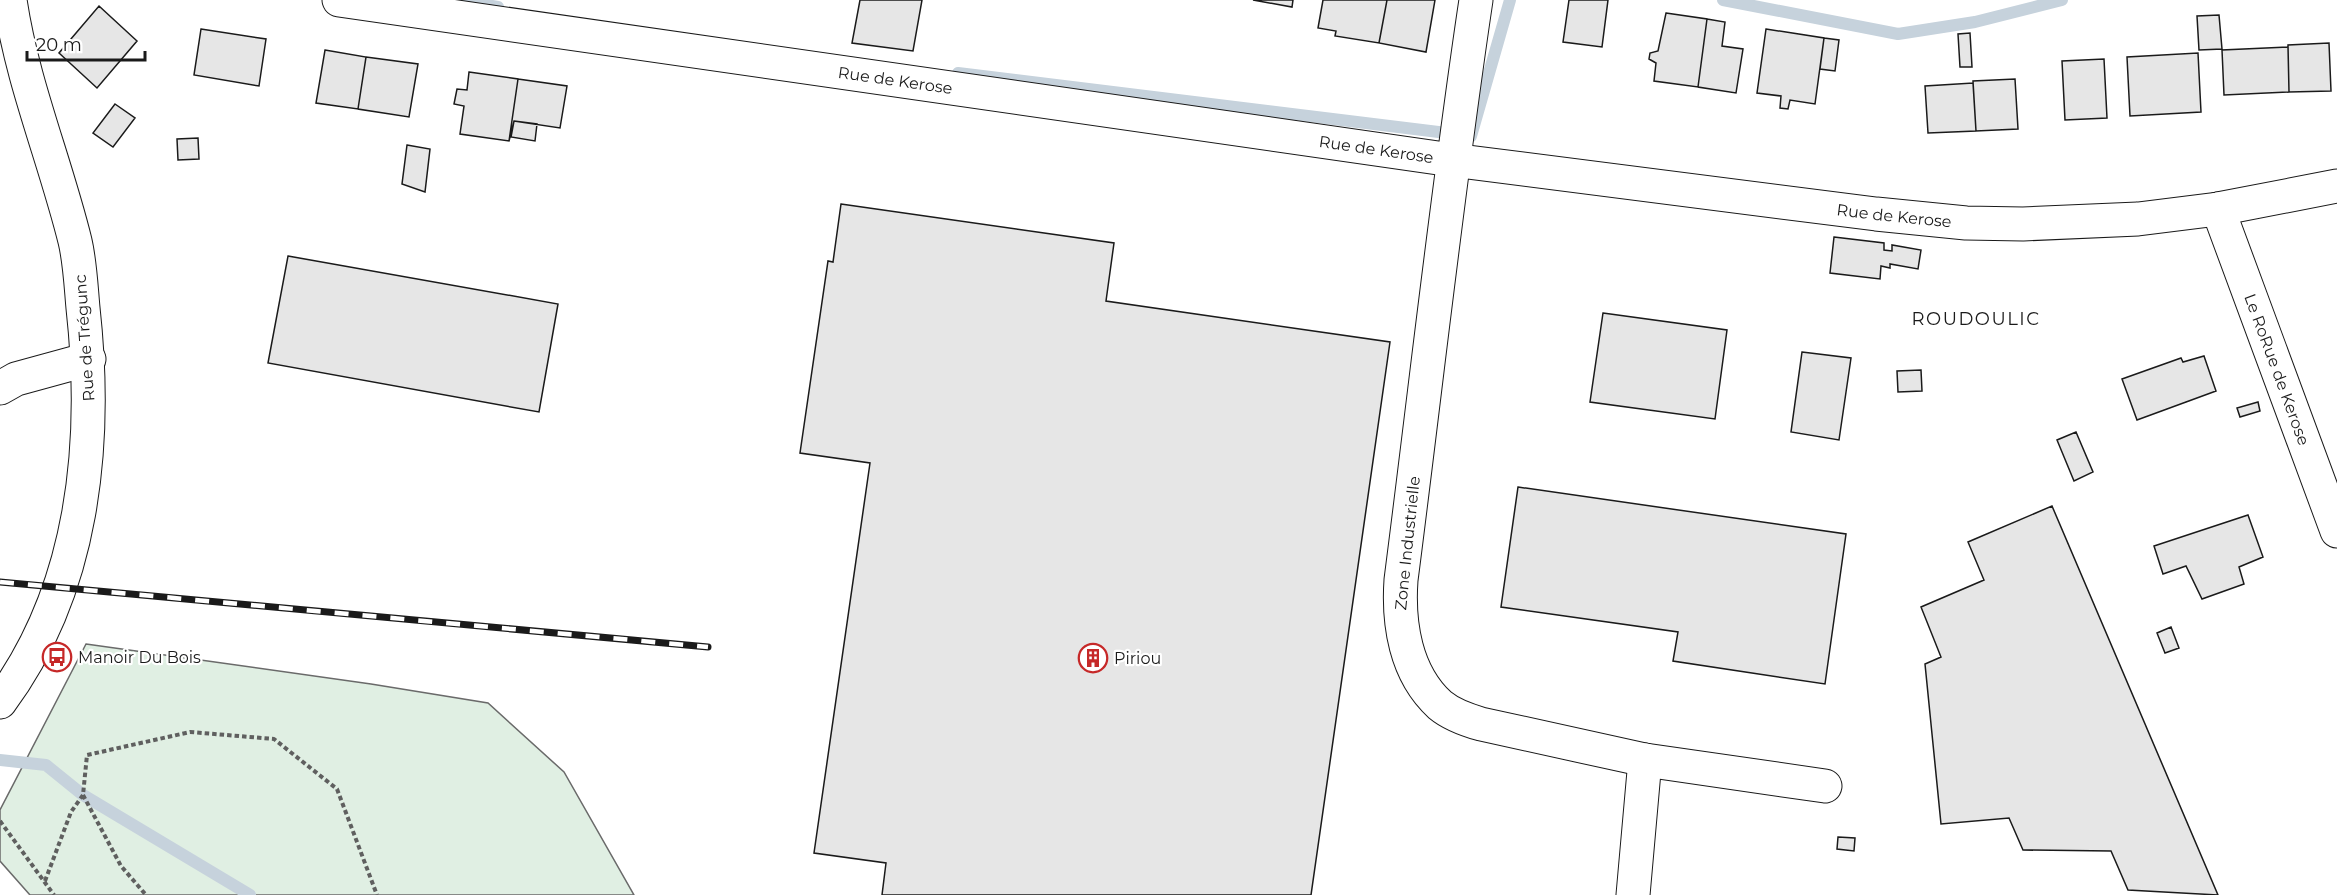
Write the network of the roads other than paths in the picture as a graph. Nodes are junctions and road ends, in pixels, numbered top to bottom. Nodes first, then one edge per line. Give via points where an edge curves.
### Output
1 (10, 0) edge
2 (339, 0) edge
3 (1476, 0) edge
4 (1452, 160) junction
5 (2337, 186) edge
6 (2218, 209) junction
7 (89, 359) junction
8 (0, 388) edge
9 (2337, 531) edge
10 (0, 702) edge
11 (1645, 760) junction
12 (1825, 786) dead end
13 (1633, 895) edge

1 - 7 street, Rue de Trégunc via 24,65 76,243
2 - 4 street, Rue de Kerose
3 - 4 street, Rue de Kerose
4 - 6 street, Rue de Kerose via 1966,223 2138,219
4 - 11 street, Zone Industrielle via 1401,580 1399,614 1405,646 1420,678 1439,704 1457,717
5 - 6 street, Rue de Kerose
6 - 9 street, Le RoRue de Kerose
7 - 8 street via 16,379
7 - 10 street, Rue de Trégunc via 89,435 83,490 64,574 44,631
11 - 12 street, Zone Industrielle
11 - 13 street

